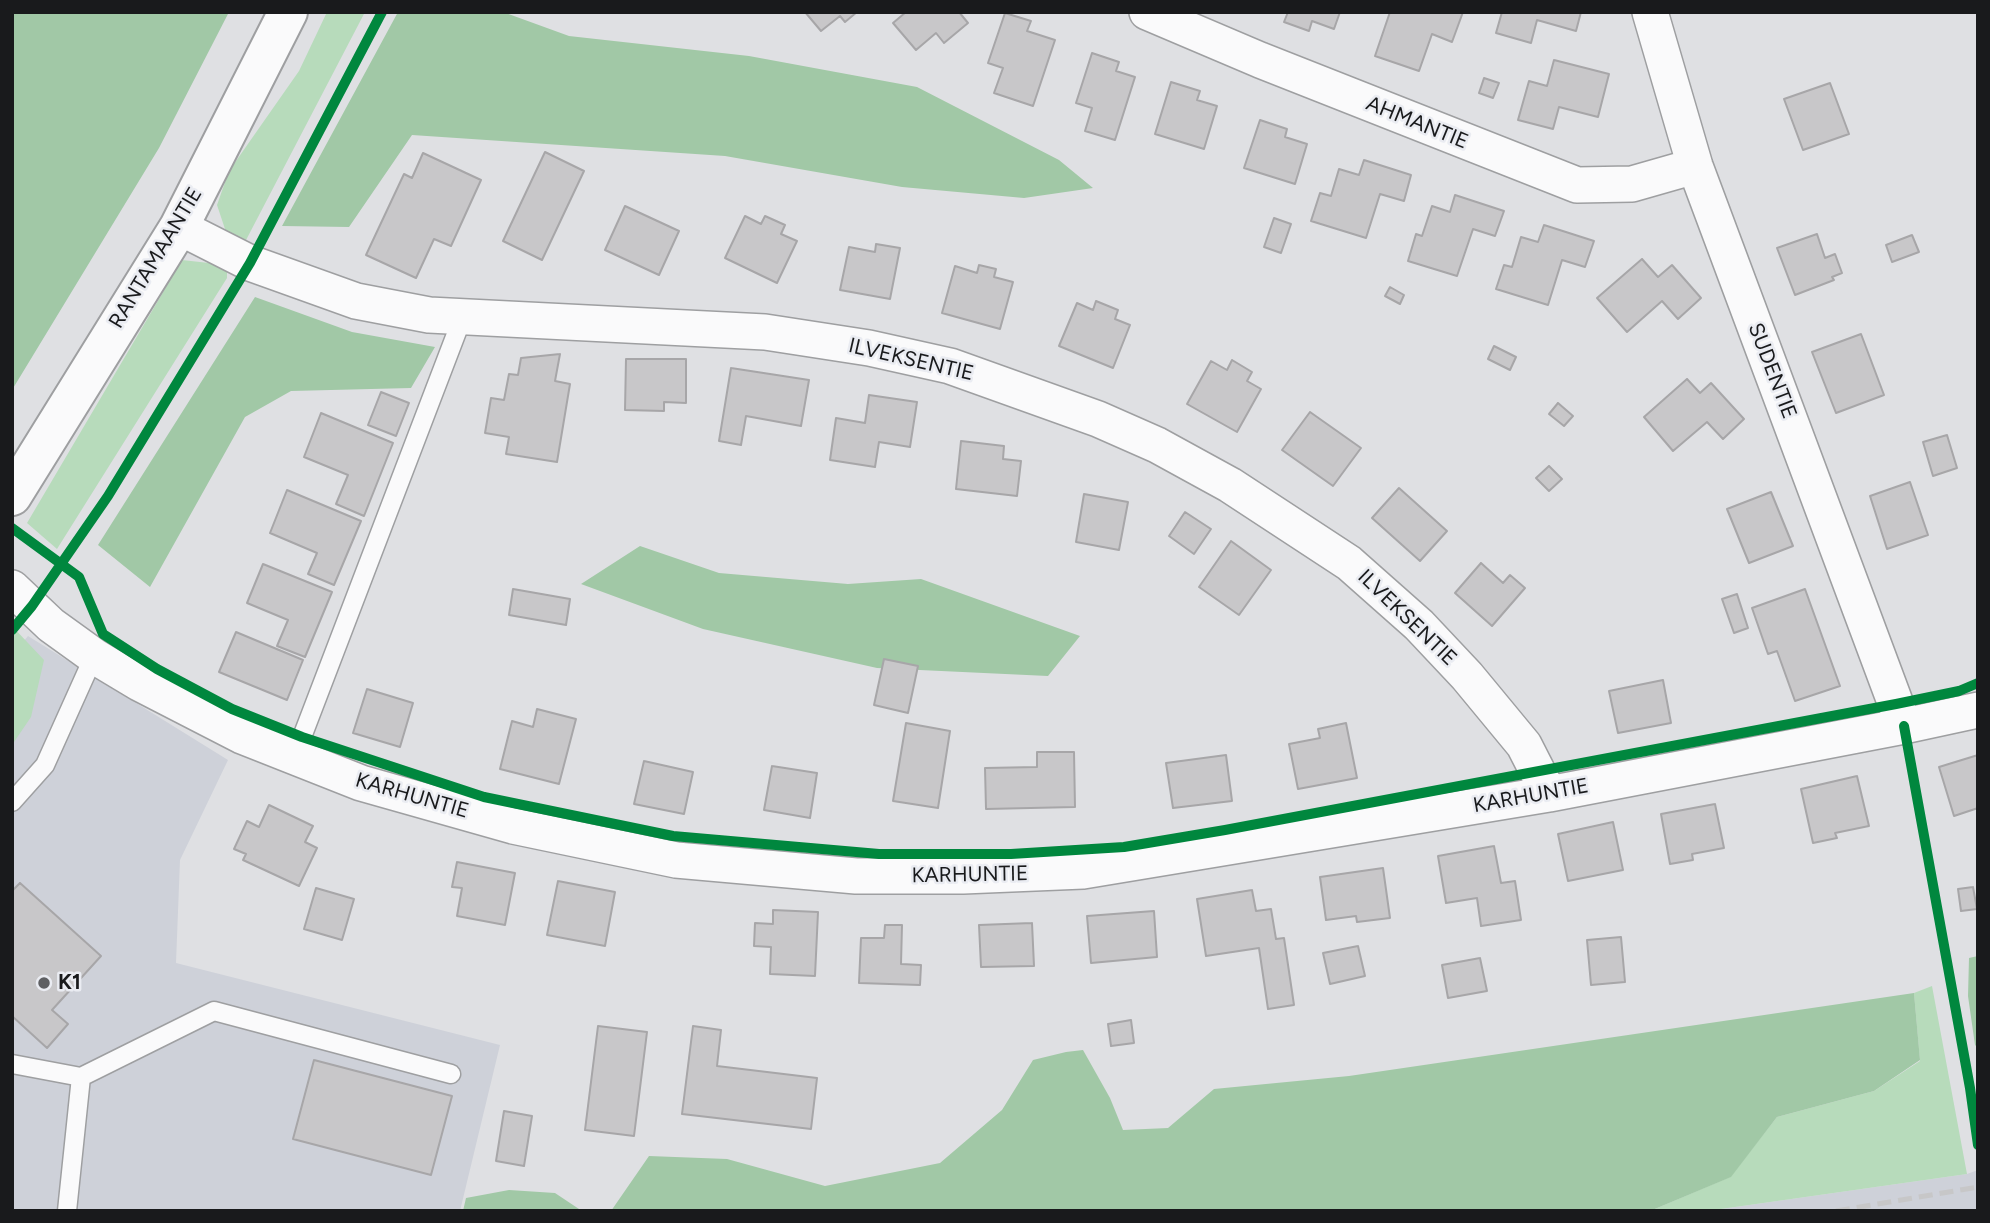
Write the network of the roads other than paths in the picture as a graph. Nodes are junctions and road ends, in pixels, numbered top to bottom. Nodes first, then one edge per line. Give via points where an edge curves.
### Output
1 (288, 12) edge
2 (1147, 12) edge
3 (1650, 12) edge
4 (1695, 166) junction
5 (178, 227) junction
6 (463, 316) junction
7 (12, 496) edge
8 (12, 588) edge
9 (94, 656) junction
10 (1978, 710) edge
11 (1904, 726) junction
12 (296, 757) junction
13 (1549, 794) junction
14 (12, 802) edge
15 (12, 1064) edge
16 (451, 1074) dead end
17 (81, 1077) junction
18 (67, 1211) edge

1 - 5 main road, RANTAMAANTIE
2 - 4 street, AHMANTIE via 1577,185 1632,184
3 - 4 street, SUDENTIE
4 - 11 street, SUDENTIE
5 - 6 street, ILVEKSENTIE via 250,263 356,301
5 - 7 main road, RANTAMAANTIE
6 - 12 lane
6 - 13 street, ILVEKSENTIE via 765,332 869,348 950,366 1157,445 1230,485 1349,563 1419,625 1524,745
8 - 9 street, KARHUNTIE via 51,625
9 - 12 street, KARHUNTIE via 242,736
9 - 14 lane via 46,765
10 - 11 street, KARHUNTIE
11 - 13 street, KARHUNTIE
12 - 13 street, KARHUNTIE via 361,783 513,826 676,860 856,877 1083,871
15 - 17 lane
16 - 17 lane via 214,1011
17 - 18 lane

